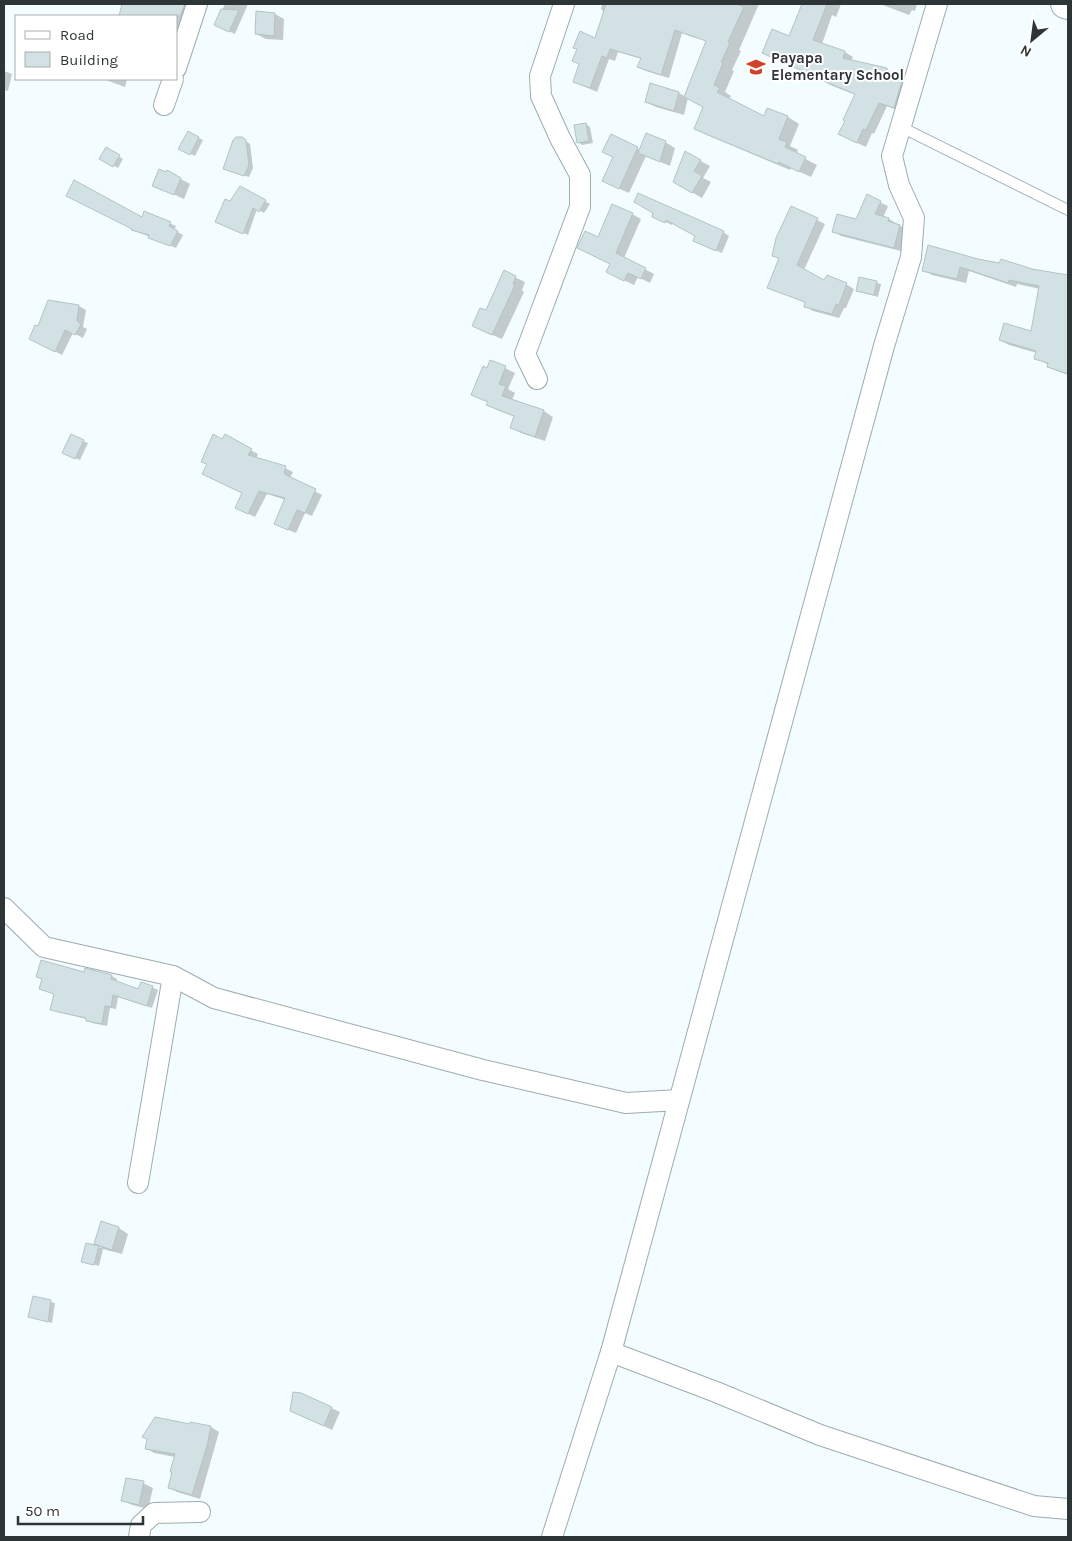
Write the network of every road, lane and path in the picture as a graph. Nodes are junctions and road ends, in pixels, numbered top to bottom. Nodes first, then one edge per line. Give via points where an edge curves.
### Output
1 (198, 4) edge
2 (564, 4) edge
3 (937, 4) edge
4 (178, 62) edge
5 (173, 80) edge
6 (164, 105) dead end
7 (901, 126) junction
8 (1068, 210) edge
9 (537, 379) dead end
10 (4, 908) edge
11 (173, 976) junction
12 (679, 1100) junction
13 (138, 1183) dead end
14 (611, 1352) junction
15 (1068, 1509) edge
16 (200, 1512) dead end
17 (138, 1537) edge
18 (552, 1537) edge

1 - 4 street
2 - 9 street via 540,76 541,96 580,175 580,207 525,354
3 - 7 street
5 - 6 street
7 - 8 lane
7 - 12 street via 892,156 899,185 914,218 911,257
10 - 11 street via 44,947
11 - 12 street via 214,998 482,1070 626,1103
11 - 13 street
12 - 14 street
14 - 15 street via 820,1434 1034,1506
14 - 18 street
16 - 17 street via 154,1513 142,1525

